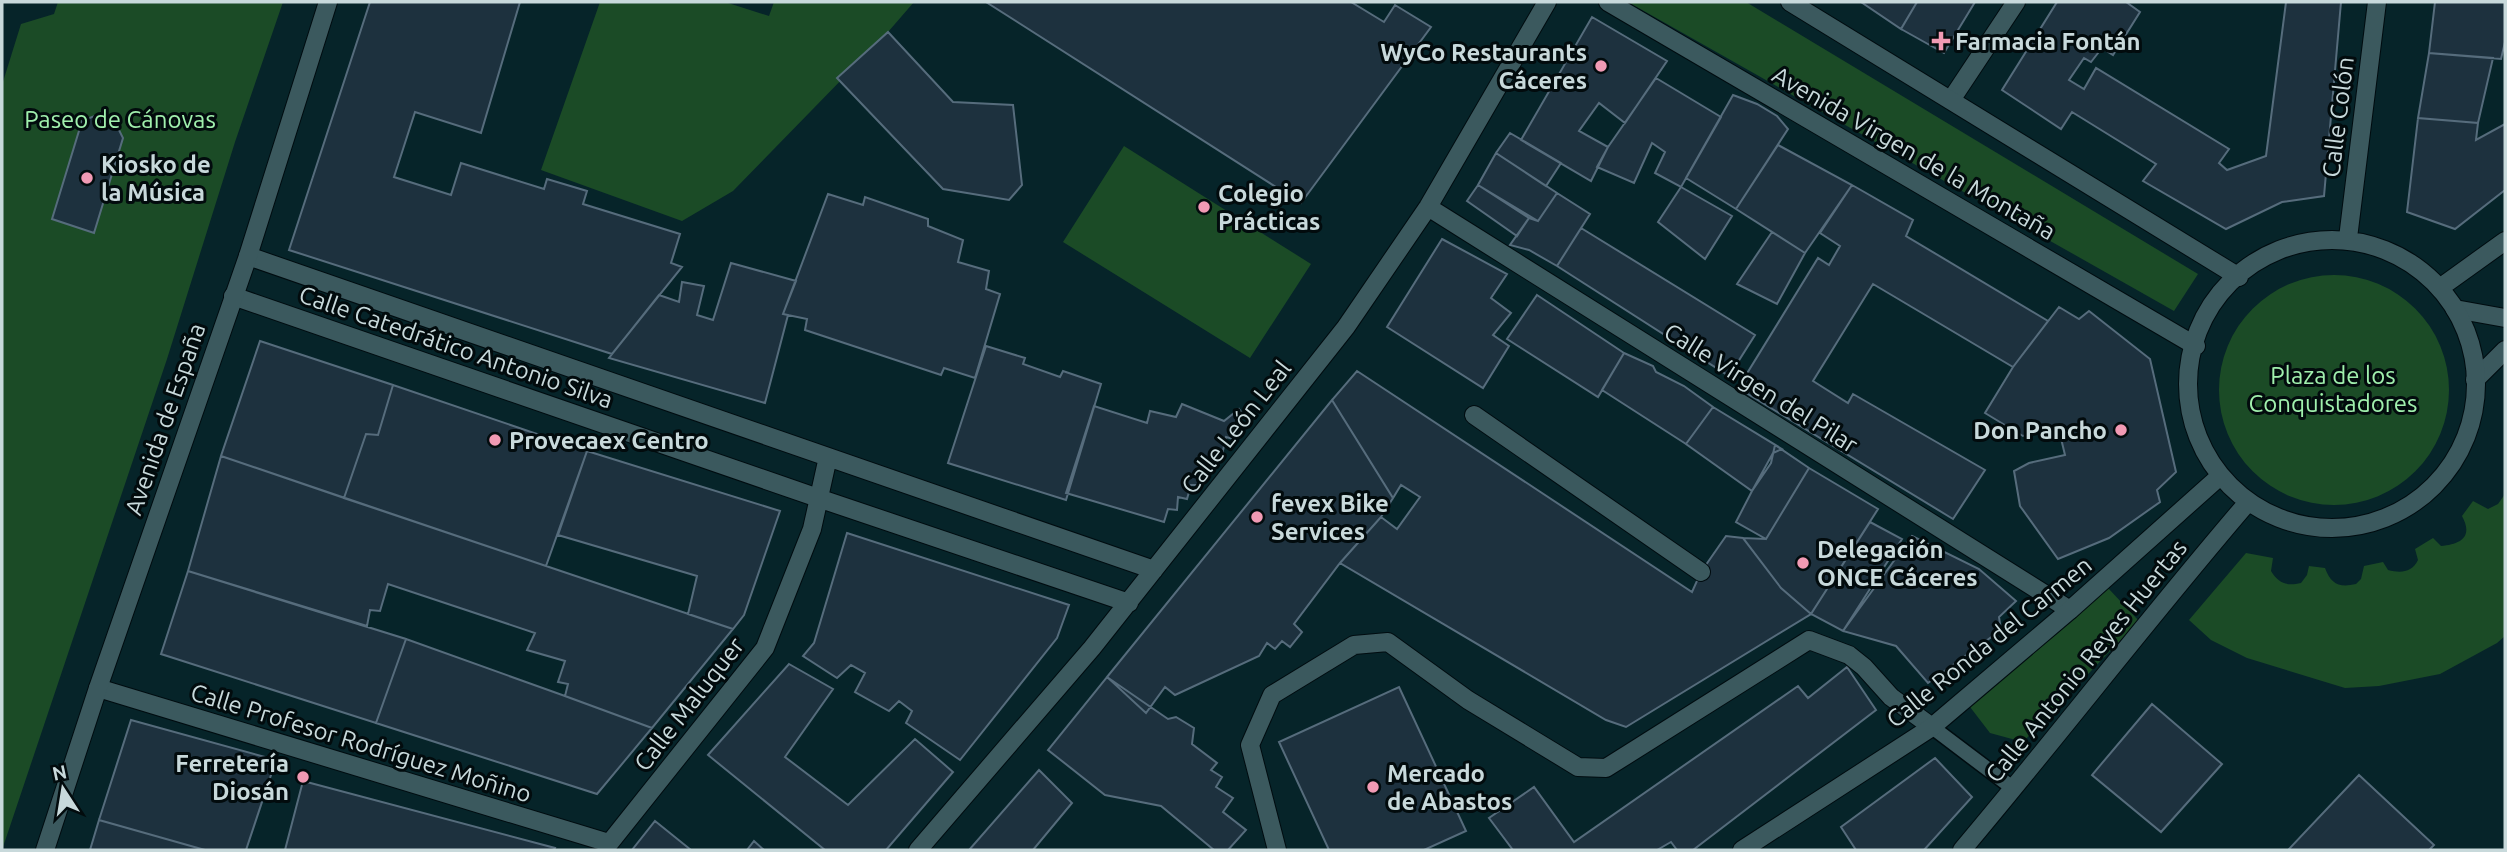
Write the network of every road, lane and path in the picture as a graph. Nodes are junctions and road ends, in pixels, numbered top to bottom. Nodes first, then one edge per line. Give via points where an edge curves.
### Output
1 (328, 2) edge
2 (1547, 2) edge
3 (1608, 2) edge
4 (1790, 2) edge
5 (2016, 2) edge
6 (2377, 2) edge
7 (1951, 100) junction
8 (1428, 207) junction
9 (2348, 239) junction
10 (2505, 242) edge
11 (248, 256) junction
12 (2239, 276) junction
13 (2441, 287) junction
14 (233, 296) junction
15 (2455, 309) junction
16 (2505, 318) edge
17 (2196, 346) junction
18 (2505, 350) edge
19 (2475, 380) junction
20 (1474, 415) dead end
21 (828, 457) junction
22 (2219, 477) junction
23 (821, 499) junction
24 (2248, 502) junction
25 (1154, 570) junction
26 (1701, 572) dead end
27 (1129, 603) junction
28 (2070, 610) junction
29 (98, 688) junction
30 (1932, 727) junction
31 (2014, 789) junction
32 (607, 847) edge
33 (45, 850) edge
34 (918, 850) edge
35 (1277, 850) edge
36 (1742, 850) edge
37 (1962, 850) edge

1 - 11 street, Avenida de España
2 - 8 street, Calle León Leal
3 - 17 street, Avenida Virgen de la Montaña
4 - 7 street
5 - 7 street
6 - 9 street, Calle Colón
7 - 12 street
8 - 25 street, Calle León Leal via 1346,327
8 - 28 street, Calle Virgen del Pilar
9 - 12 street via 2290,243 2263,256
9 - 13 street via 2402,260
10 - 13 street
11 - 14 street, Avenida de España
11 - 21 street, Calle Catedrático Antonio Silva
12 - 17 street via 2222,293
13 - 15 street
14 - 23 street, Calle Catedrático Antonio Silva
14 - 29 street, Avenida de España
15 - 16 street
15 - 19 street via 2469,339
17 - 22 street via 2190,407 2196,435
18 - 19 street
19 - 24 street via 2475,405 2445,475 2420,499 2390,518 2318,530 2280,519
20 - 26 street
21 - 23 street
21 - 25 street, Calle Catedrático Antonio Silva
22 - 24 street
22 - 28 street, Calle Ronda del Carmen
23 - 27 street, Calle Catedrático Antonio Silva
23 - 32 street, Calle Maluquer via 765,648
24 - 31 street, Calle Antonio Reyes Huertas
25 - 27 street, Calle León Leal
27 - 34 street, Calle León Leal
28 - 30 street, Calle Ronda del Carmen
29 - 32 street, Calle Profesor Rodríguez Moñino
29 - 33 street, Avenida de España
30 - 31 lane
30 - 35 street via 1891,697 1849,655 1809,640 1606,768 1578,767 1468,700 1388,642 1354,645 1272,695 1250,745
30 - 36 street, Calle Ronda del Carmen
31 - 37 street, Calle Antonio Reyes Huertas

